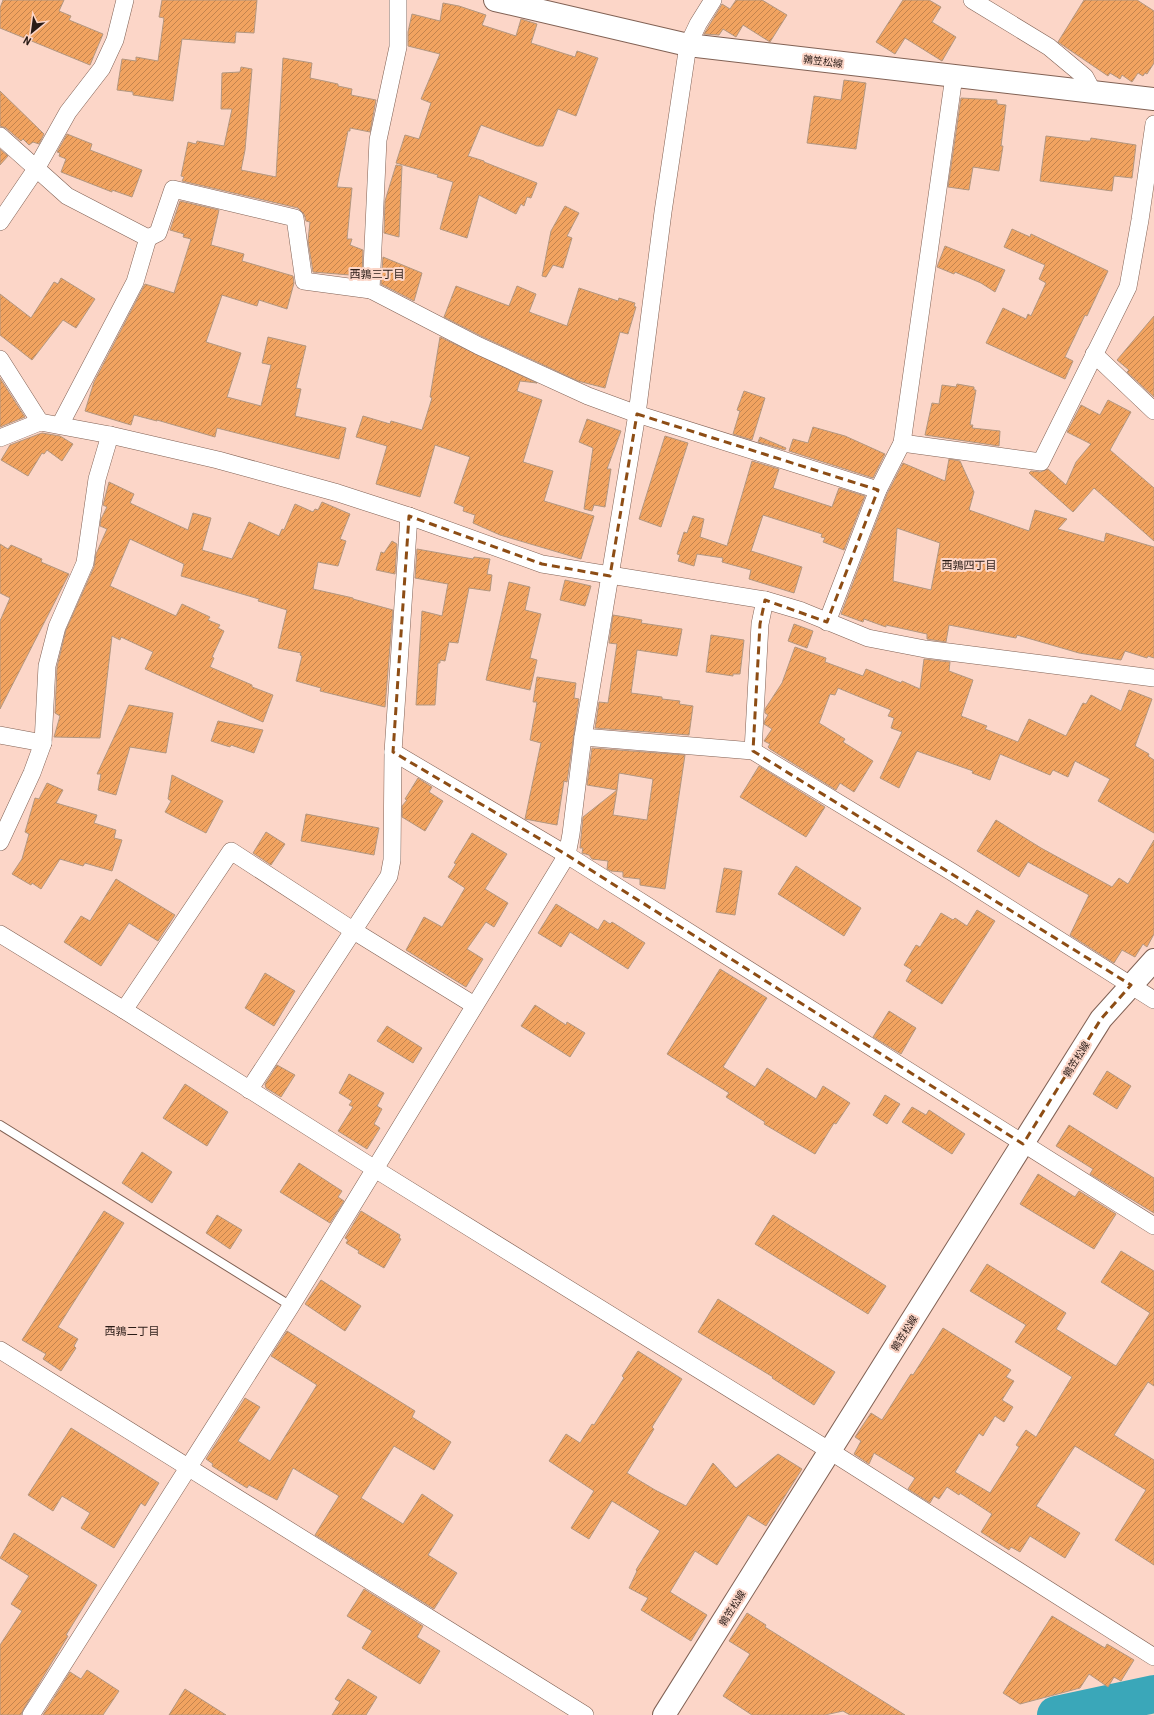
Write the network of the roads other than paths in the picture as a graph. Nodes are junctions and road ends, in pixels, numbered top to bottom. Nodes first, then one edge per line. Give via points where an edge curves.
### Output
1 (125, 0) edge
2 (398, 0) edge
3 (495, 0) edge
4 (713, 0) edge
5 (972, 0) edge
6 (688, 45) junction
7 (954, 76) junction
8 (1093, 92) junction
9 (1154, 99) edge
10 (1154, 124) edge
11 (0, 136) edge
12 (36, 168) junction
13 (0, 222) edge
14 (1147, 223) edge
15 (148, 238) junction
16 (371, 290) junction
17 (1094, 354) junction
18 (0, 359) edge
19 (1154, 411) edge
20 (637, 414) junction
21 (40, 422) junction
22 (60, 425) junction
23 (110, 435) junction
24 (0, 438) edge
25 (902, 443) junction
26 (878, 490) junction
27 (410, 516) junction
28 (610, 576) junction
29 (765, 600) junction
30 (827, 622) junction
31 (1154, 678) edge
32 (0, 735) edge
33 (583, 737) junction
34 (43, 743) junction
35 (752, 751) junction
36 (394, 752) junction
37 (0, 842) edge
38 (567, 855) junction
39 (354, 931) junction
40 (0, 934) edge
41 (1154, 960) edge
42 (1131, 985) junction
43 (1154, 1000) edge
44 (474, 1005) junction
45 (124, 1010) junction
46 (249, 1090) junction
47 (0, 1125) edge
48 (1023, 1144) junction
49 (375, 1169) junction
50 (1154, 1226) edge
51 (291, 1306) junction
52 (0, 1350) edge
53 (830, 1451) junction
54 (189, 1468) junction
55 (1154, 1657) edge
56 (31, 1715) edge
57 (585, 1715) edge
58 (664, 1715) edge

1 - 12 street via 115,40 102,68 68,112
2 - 16 street via 398,47 378,140
3 - 6 main road, 鶉笠松線
4 - 6 street
5 - 8 street via 1049,48 1085,77
6 - 7 main road, 鶉笠松線
6 - 20 street
7 - 8 main road, 鶉笠松線
7 - 25 street
8 - 9 main road, 鶉笠松線
10 - 14 street
11 - 12 street
12 - 13 street
12 - 15 street via 67,196
14 - 17 street via 1128,287
15 - 16 street via 158,233 173,189 295,218 304,281
15 - 22 street via 135,282
16 - 20 street via 486,349 588,396
17 - 19 street
17 - 25 street via 1040,462
18 - 21 street
20 - 26 street
20 - 28 street
21 - 22 street
21 - 24 street
22 - 23 street
23 - 27 street via 225,462
23 - 34 street via 97,479 85,563 57,627 47,666
25 - 26 street
26 - 30 street
27 - 28 street via 542,564
27 - 36 street
28 - 29 street
28 - 33 street
29 - 30 street via 802,611
29 - 35 street via 760,624
30 - 31 street via 868,638 925,649
32 - 34 street
33 - 35 street
33 - 38 street
34 - 37 street
35 - 42 street via 952,872
36 - 38 street
36 - 39 street via 392,860 389,876
38 - 44 street
38 - 48 street
39 - 44 street
39 - 45 street via 231,851
39 - 46 street
40 - 45 street
41 - 42 main road, 鶉笠松線
42 - 43 street
42 - 48 main road, 鶉笠松線 via 1102,1019
44 - 49 street
45 - 46 street
46 - 49 street
47 - 51 lane
48 - 50 street
48 - 53 main road, 鶉笠松線
49 - 51 street
49 - 53 street
51 - 54 street
52 - 54 street
53 - 55 street
53 - 58 main road, 鶉笠松線
54 - 56 street
54 - 57 street

